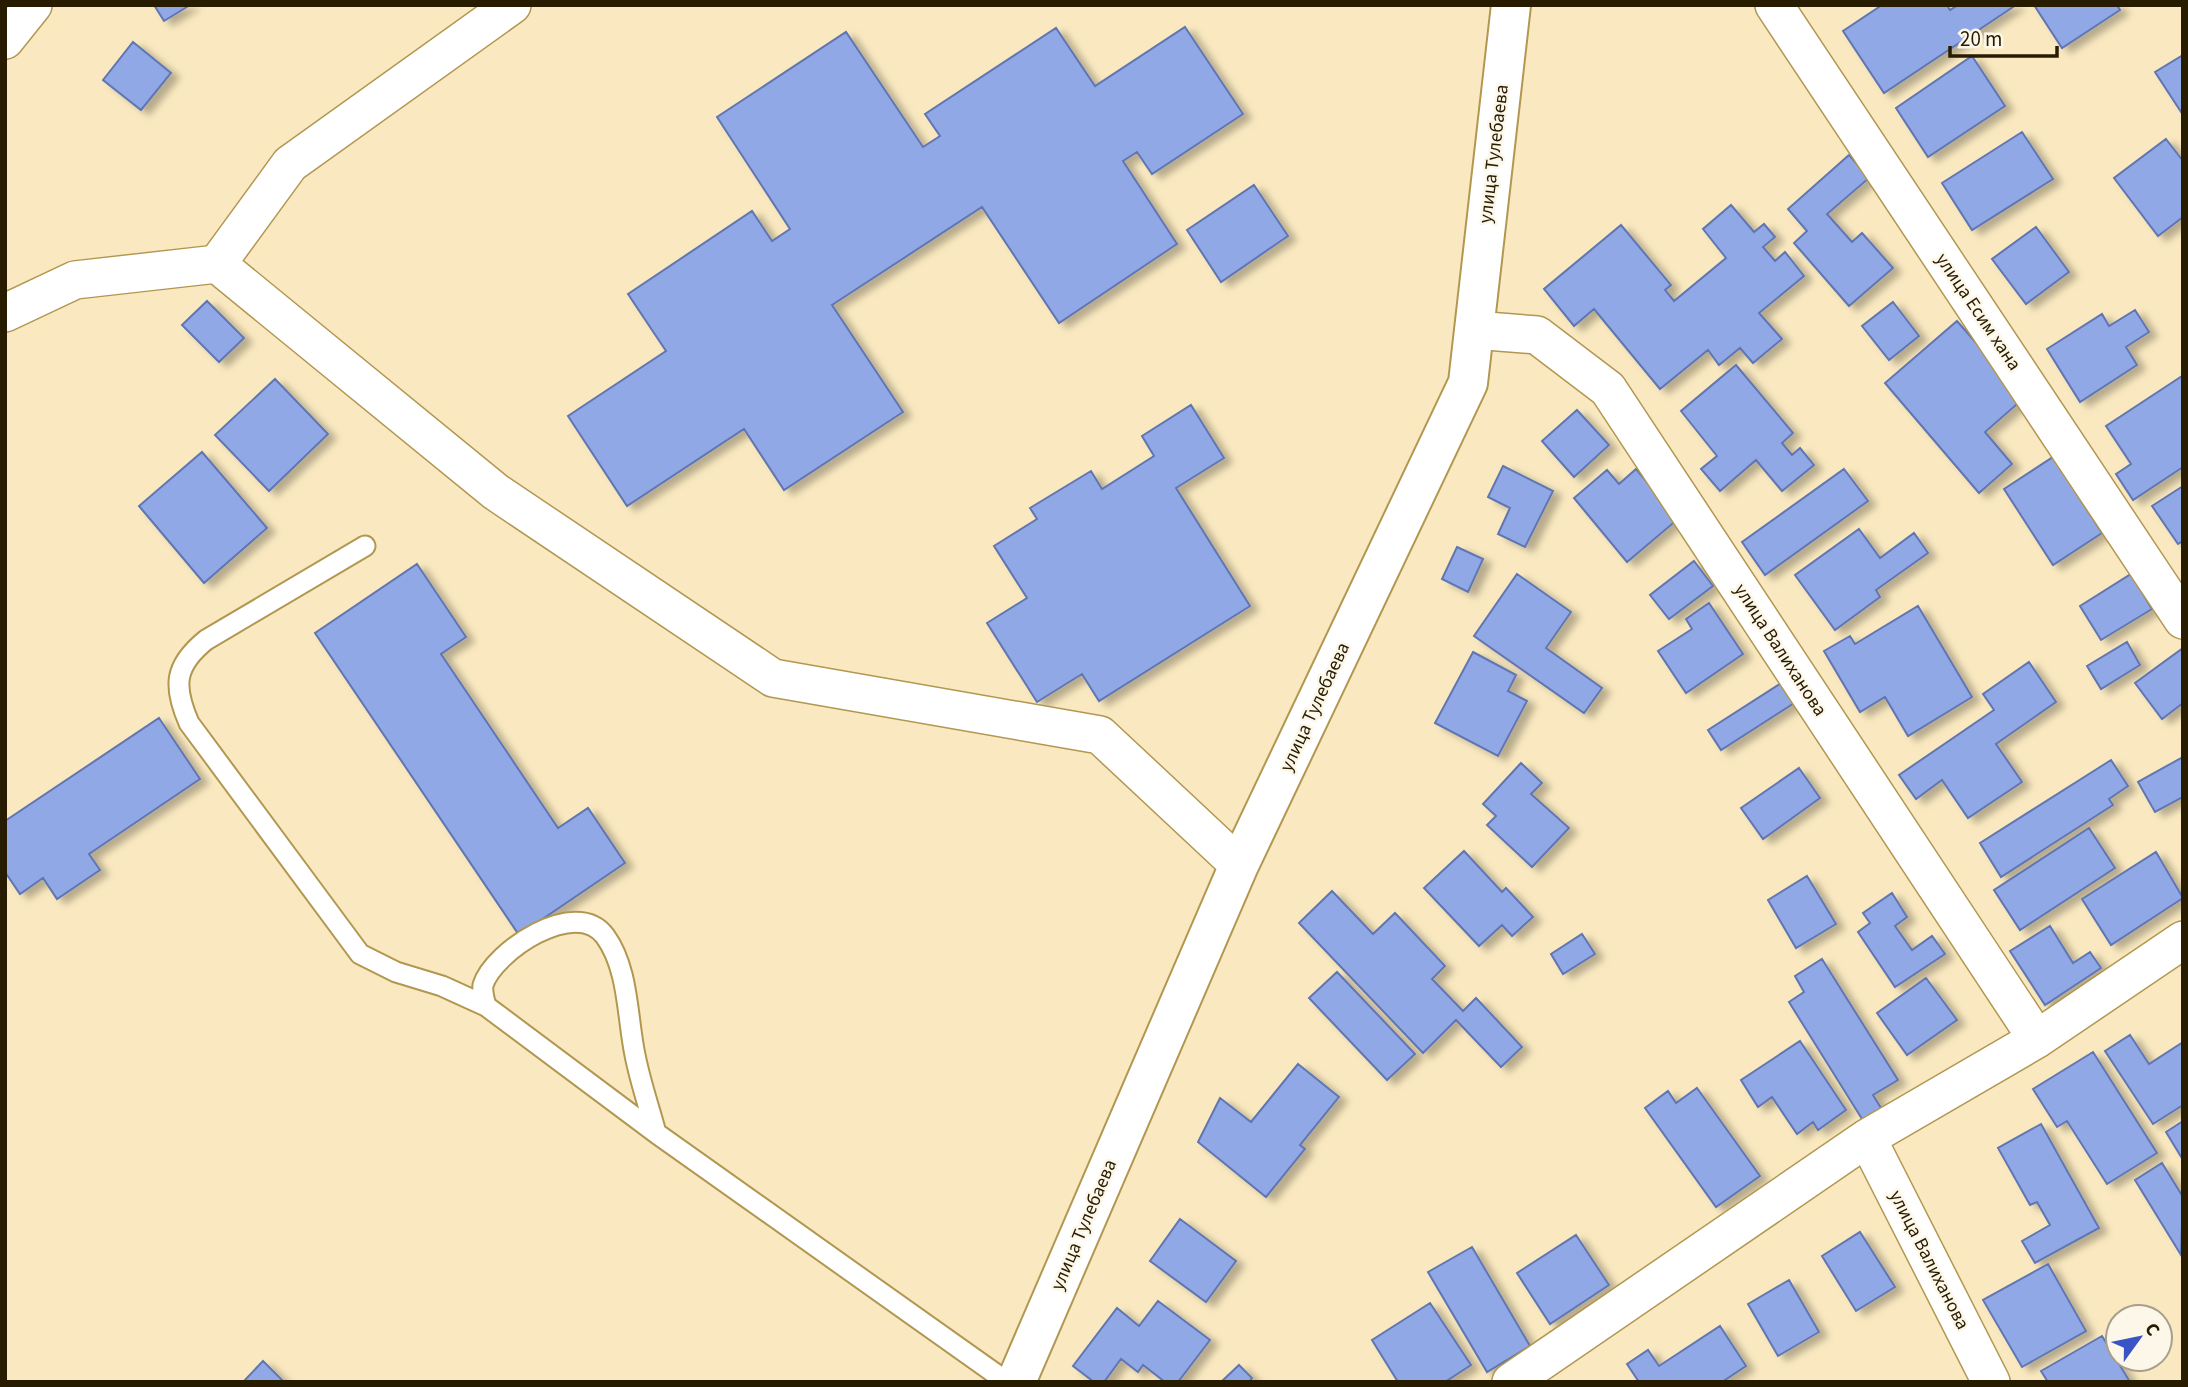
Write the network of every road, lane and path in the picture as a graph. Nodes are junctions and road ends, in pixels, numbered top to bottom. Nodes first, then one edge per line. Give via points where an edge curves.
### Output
1 (33, 5) edge
2 (512, 5) edge
3 (1511, 5) edge
4 (1774, 5) edge
5 (5, 40) edge
6 (217, 264) junction
7 (5, 313) edge
8 (1474, 330) junction
9 (365, 546) dead end
10 (2183, 620) edge
11 (1239, 865) junction
12 (2183, 940) edge
13 (486, 1006) junction
14 (2037, 1039) junction
15 (656, 1133) junction
16 (1867, 1138) junction
17 (1007, 1382) edge
18 (1016, 1382) edge
19 (1511, 1382) edge
20 (1991, 1382) edge

1 - 5 street
2 - 6 street via 290,164
3 - 8 street, улица Тулебаева
4 - 10 street, улица Есим хана
6 - 7 street via 75,280
6 - 11 street via 496,492 773,678 1100,735
8 - 11 street, улица Тулебаева via 1468,383
8 - 14 street, улица Валиханова via 1537,335 1608,389
9 - 13 lane via 186,656 178,677 182,707 200,740 360,954
11 - 18 street, улица Тулебаева
12 - 14 street
13 - 15 lane
13 - 15 lane via 482,988 488,975 521,943 547,927 570,921 589,923 604,935 618,964 635,1056
14 - 16 street
15 - 17 lane
16 - 19 street
16 - 20 street, улица Валиханова

